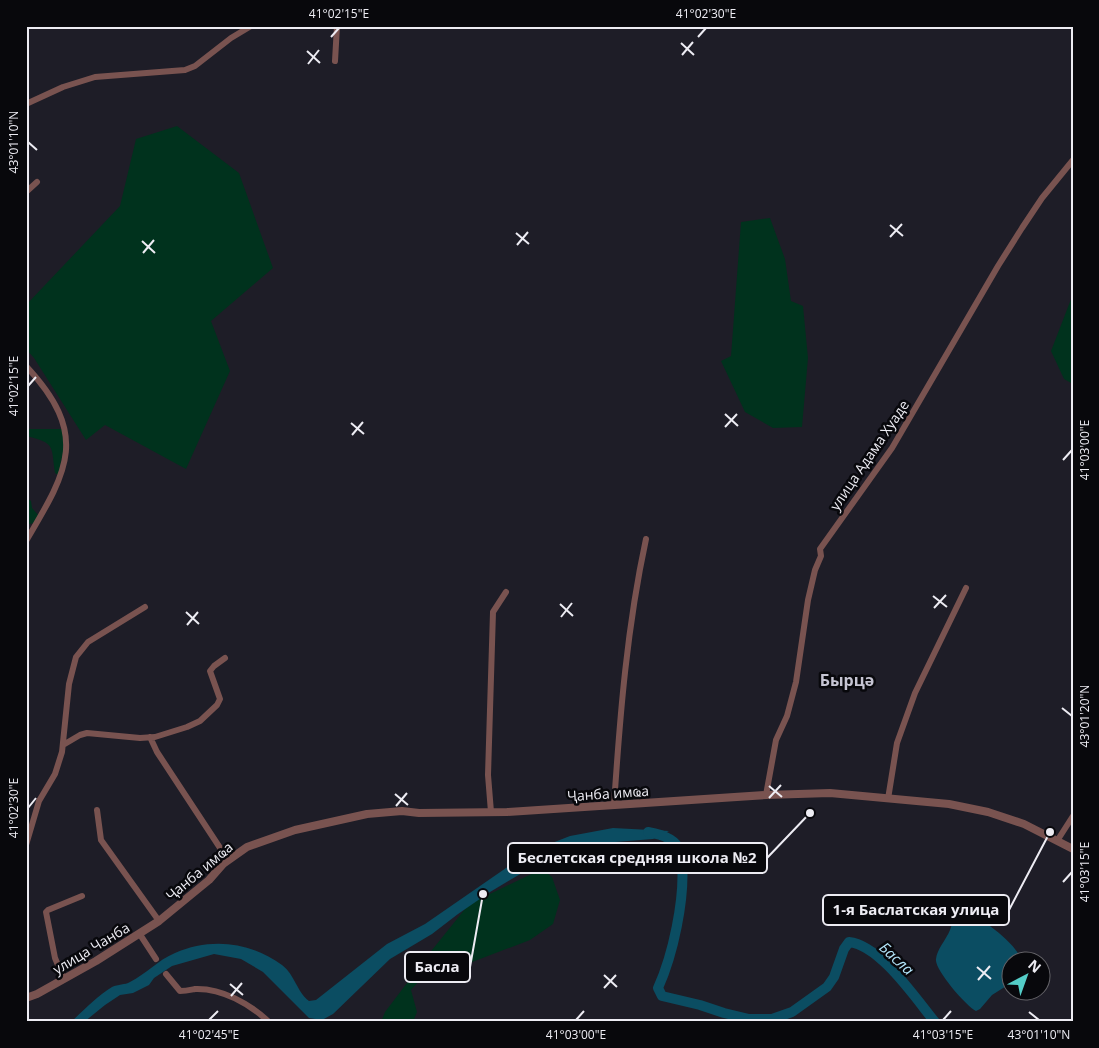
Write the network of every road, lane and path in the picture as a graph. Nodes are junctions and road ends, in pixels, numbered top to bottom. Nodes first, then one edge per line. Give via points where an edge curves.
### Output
1 (251, 26) edge
2 (337, 26) edge
3 (335, 61) dead end
4 (26, 104) edge
5 (1073, 160) edge
6 (38, 182) dead end
7 (26, 192) edge
8 (26, 366) edge
9 (646, 539) dead end
10 (26, 541) edge
11 (966, 588) dead end
12 (506, 592) dead end
13 (145, 607) dead end
14 (225, 658) dead end
15 (150, 737) junction
16 (63, 745) junction
17 (766, 795) junction
18 (888, 799) junction
19 (614, 805) junction
20 (97, 810) dead end
21 (492, 812) junction
22 (1073, 816) edge
23 (1057, 841) junction
24 (26, 845) edge
25 (1073, 849) edge
26 (228, 860) junction
27 (82, 896) dead end
28 (166, 915) joint
29 (159, 921) junction
30 (139, 933) junction
31 (156, 959) dead end
32 (166, 974) dead end
33 (64, 979) junction
34 (26, 998) edge
35 (269, 1022) edge

1 - 4 street via 185,70 95,77
2 - 3 street
5 - 17 street, улица Адама Хуаде via 1022,228 892,448 820,550 808,600 796,682 787,716 776,740
6 - 7 street
8 - 10 street via 48,391 64,424 66,442 63,472 52,498
9 - 19 street via 625,662
11 - 18 street via 915,693 898,743
12 - 21 street via 493,612 488,775
13 - 16 street via 88,642 76,657
14 - 15 street via 210,671 220,699 217,705 200,721
15 - 16 street via 87,733
15 - 26 street
16 - 24 street via 55,774 38,801
17 - 18 street, Ҷанба имҩа via 812,792
17 - 19 street, Ҷанба имҩа
18 - 23 street, Ҷанба имҩа via 949,804 988,812 1024,824
19 - 21 street, Ҷанба имҩа
20 - 29 street via 101,840
21 - 26 street, Ҷанба имҩа via 367,814 286,833 247,847
22 - 23 street
23 - 25 street, Ҷанба имҩа
26 - 28 street, Ҷанба имҩа
27 - 33 street via 46,912 55,958
28 - 29 street, улица Чанба
29 - 30 street, улица Чанба
30 - 31 street
30 - 33 street, улица Чанба
32 - 35 street via 180,991 195,989 232,996
33 - 34 street, улица Чанба

